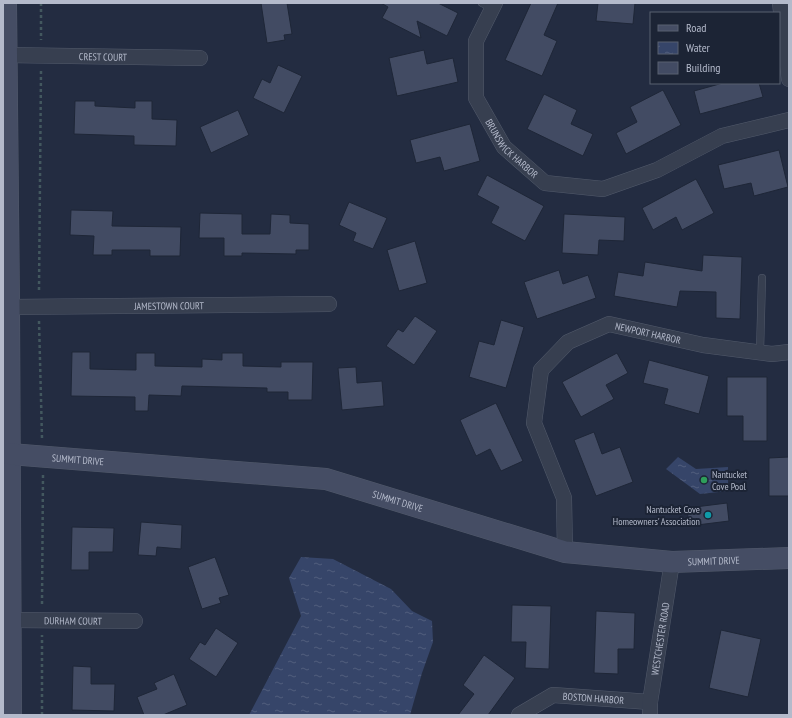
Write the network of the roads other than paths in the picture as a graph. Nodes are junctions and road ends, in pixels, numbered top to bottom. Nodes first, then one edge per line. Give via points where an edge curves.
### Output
1 (6, 3) edge
2 (780, 3) edge
3 (490, 5) edge
4 (200, 58) dead end
5 (5, 64) edge
6 (789, 79) edge
7 (789, 120) edge
8 (762, 278) dead end
9 (329, 304) dead end
10 (9, 307) junction
11 (760, 352) junction
12 (789, 352) edge
13 (6, 454) edge
14 (565, 552) junction
15 (789, 558) edge
16 (672, 562) junction
17 (11, 620) junction
18 (135, 621) dead end
19 (650, 709) edge
20 (11, 715) edge
21 (520, 715) edge

1 - 5 street
2 - 6 street
3 - 7 street, BRUNSWICK HARBOR via 476,41 476,98 504,147 545,183 603,189 657,170 722,136
4 - 5 street, CREST COURT via 41,56
5 - 10 street
8 - 11 lane
9 - 10 street, JAMESTOWN COURT
10 - 13 street
11 - 12 street, NEWPORT HARBOR
11 - 14 street, NEWPORT HARBOR via 703,345 609,324 568,342 542,370 534,423 564,498
13 - 14 street, SUMMIT DRIVE via 326,479
13 - 17 street
14 - 16 street, SUMMIT DRIVE
15 - 16 street, SUMMIT DRIVE
16 - 19 street, WESTCHESTER ROAD
17 - 18 street, DURHAM COURT
17 - 20 street
19 - 21 street, BOSTON HARBOR via 553,695

